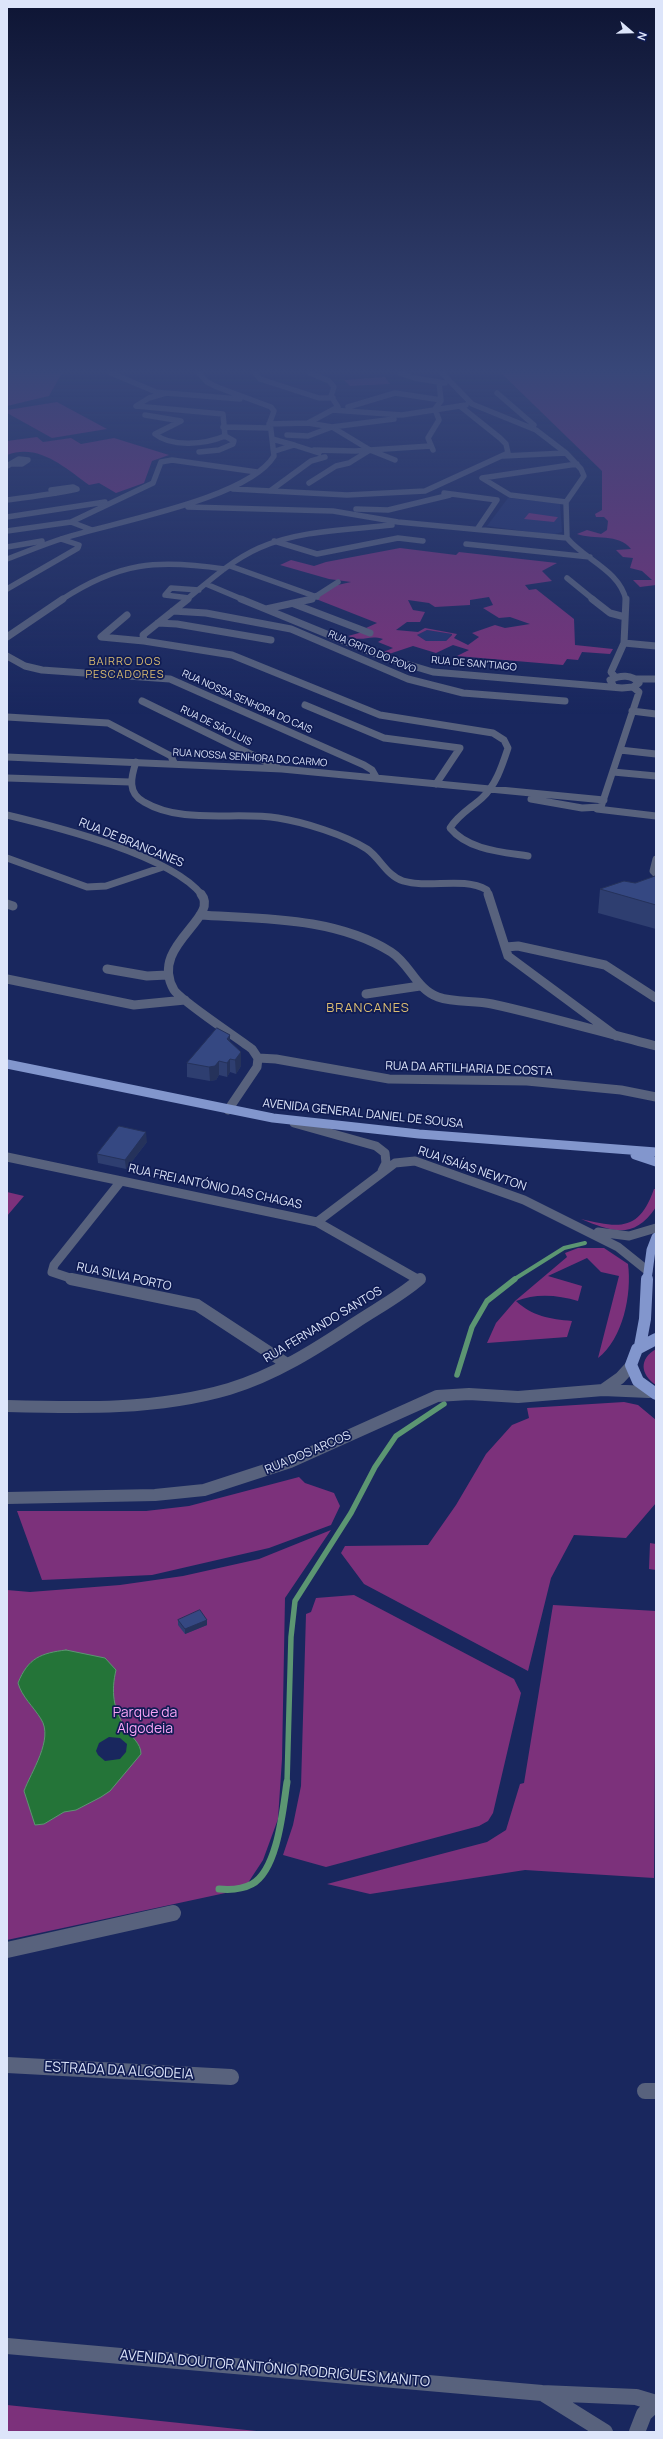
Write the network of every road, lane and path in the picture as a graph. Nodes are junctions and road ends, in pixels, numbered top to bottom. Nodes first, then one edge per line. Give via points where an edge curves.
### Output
1 (145, 487) edge
2 (236, 487) edge
3 (276, 487) edge
4 (495, 487) edge
5 (577, 487) edge
6 (434, 488) joint
7 (233, 489) junction
8 (270, 491) junction
9 (56, 493) dead end
10 (450, 495) junction
11 (7, 500) edge
12 (118, 500) junction
13 (566, 502) junction
14 (178, 506) junction
15 (264, 509) junction
16 (7, 517) edge
17 (71, 522) junction
18 (398, 522) junction
19 (478, 528) junction
20 (92, 530) junction
21 (7, 531) edge
22 (63, 538) junction
23 (567, 538) junction
24 (274, 541) junction
25 (423, 541) dead end
26 (466, 544) dead end
27 (17, 545) junction
28 (7, 546) edge
29 (28, 551) junction
30 (583, 552) junction
31 (15, 555) junction
32 (563, 555) junction
33 (590, 557) junction
34 (7, 559) edge
35 (227, 568) junction
36 (567, 578) dead end
37 (338, 582) dead end
38 (206, 584) junction
39 (7, 589) edge
40 (199, 590) junction
41 (316, 597) junction
42 (189, 598) junction
43 (294, 604) junction
44 (266, 609) junction
45 (173, 611) junction
46 (127, 615) dead end
47 (625, 618) junction
48 (158, 623) junction
49 (370, 633) dead end
50 (7, 637) edge
51 (270, 640) dead end
52 (144, 641) junction
53 (624, 643) junction
54 (656, 646) edge
55 (7, 656) edge
56 (615, 678) junction
57 (636, 679) junction
58 (656, 679) edge
59 (613, 685) junction
60 (633, 687) junction
61 (142, 701) dead end
62 (565, 701) dead end
63 (305, 705) dead end
64 (632, 711) junction
65 (656, 714) edge
66 (7, 717) edge
67 (620, 750) junction
68 (656, 754) edge
69 (7, 757) edge
70 (136, 762) junction
71 (174, 764) junction
72 (282, 769) junction
73 (613, 772) junction
74 (656, 776) edge
75 (376, 777) junction
76 (7, 778) edge
77 (130, 782) junction
78 (436, 784) junction
79 (490, 790) junction
80 (567, 797) junction
81 (601, 804) junction
82 (559, 805) junction
83 (7, 815) edge
84 (656, 816) edge
85 (528, 856) dead end
86 (7, 858) edge
87 (656, 858) edge
88 (163, 868) junction
89 (656, 874) edge
90 (200, 915) junction
91 (506, 947) junction
92 (107, 969) dead end
93 (167, 975) junction
94 (7, 979) edge
95 (420, 986) junction
96 (366, 994) dead end
97 (656, 998) edge
98 (185, 1000) junction
99 (616, 1036) junction
100 (656, 1046) edge
101 (258, 1058) junction
102 (7, 1064) edge
103 (656, 1097) edge
104 (228, 1110) junction
105 (273, 1118) junction
106 (602, 1149) junction
107 (656, 1152) edge
108 (7, 1157) edge
109 (656, 1162) edge
110 (382, 1171) junction
111 (121, 1181) junction
112 (317, 1222) junction
113 (585, 1228) junction
114 (656, 1228) edge
115 (656, 1237) edge
116 (406, 1271) joint
117 (648, 1271) junction
118 (656, 1339) edge
119 (640, 1346) junction
120 (287, 1364) junction
121 (631, 1366) junction
122 (602, 1390) junction
123 (654, 1395) edge
124 (7, 1406) edge
125 (7, 1498) edge
126 (173, 1914) dead end
127 (7, 1950) edge
128 (7, 2065) edge
129 (232, 2077) dead end
130 (7, 2346) edge
131 (542, 2392) junction
132 (656, 2403) edge
133 (605, 2432) edge
134 (637, 2432) edge

1 - 12 street
2 - 7 street
3 - 8 street
4 - 13 street via 510,495
5 - 13 street
6 - 8 street via 404,493 347,496
6 - 10 street
7 - 8 street
7 - 14 street
9 - 11 street
10 - 15 street via 388,510 265,507
10 - 19 street via 497,500
12 - 16 street
12 - 17 street
13 - 23 street
14 - 15 street
14 - 20 street
15 - 18 street via 344,512
17 - 20 street
17 - 21 street
18 - 19 street
18 - 24 street
19 - 23 street
20 - 22 street
22 - 27 street
22 - 29 street
22 - 39 street via 79,545 78,548
23 - 30 street
24 - 25 street via 317,554 398,538
24 - 35 street
26 - 32 street
27 - 28 street
27 - 29 street via 25,546
27 - 31 street
29 - 31 street
30 - 32 street
30 - 33 street
31 - 34 street
32 - 33 street
33 - 47 street via 610,573 625,594
35 - 38 street
35 - 41 street
35 - 50 street via 179,563 134,566 112,572
36 - 47 street via 610,613
37 - 41 street
38 - 40 street
38 - 44 street, RUA DE SAN'TIAGO
40 - 42 street
40 - 42 street via 171,588 165,595
41 - 43 street
42 - 45 street
43 - 44 street
43 - 49 street
44 - 59 street, RUA DE SAN'TIAGO via 383,657 433,672
45 - 48 street
45 - 62 street, RUA GRITO DO POVO via 206,613 292,629 408,679 463,693
46 - 52 street via 101,637
47 - 53 street
48 - 51 street
48 - 52 street via 142,636
52 - 79 street via 240,658 385,716 492,733 504,740 508,748
53 - 54 street
53 - 56 street via 611,672
55 - 75 street, RUA NOSSA SENHORA DO CAIS via 25,666 42,670 170,679 180,682 362,764 375,772
56 - 57 street
56 - 59 street via 610,680
57 - 58 street
57 - 60 street via 639,684
59 - 60 street, RUA DE SAN'TIAGO
60 - 64 street via 639,692
61 - 72 street, RUA DE SÃO LUIS
63 - 78 street via 384,738 460,748
64 - 65 street
64 - 67 street
66 - 71 street via 110,724 171,756
67 - 68 street
67 - 73 street
69 - 70 street, RUA NOSSA SENHORA DO CARMO
70 - 71 street, RUA NOSSA SENHORA DO CARMO
70 - 77 street
71 - 72 street, RUA NOSSA SENHORA DO CARMO
72 - 75 street, RUA NOSSA SENHORA DO CARMO
73 - 74 street
73 - 81 street
75 - 78 street, RUA NOSSA SENHORA DO CARMO
76 - 77 street
77 - 91 street via 138,798 160,809 280,818 355,843 369,851 394,877 405,882 428,886 470,884 483,887 489,894
78 - 79 street, RUA NOSSA SENHORA DO CARMO
79 - 80 street
79 - 82 street
79 - 85 street via 454,820 450,828 454,836
80 - 81 street
80 - 82 street via 561,798
81 - 82 street
81 - 84 street via 614,810
83 - 88 street, RUA DE BRANCANES via 54,826
86 - 88 street via 87,887 106,886
87 - 89 street via 652,871
88 - 90 street, RUA DE BRANCANES via 191,881 199,889 204,905
90 - 93 street, RUA DE BRANCANES via 171,954 167,964
90 - 95 street via 298,923 352,935 392,952 406,964
91 - 97 street via 518,946 595,961 613,969
91 - 99 street via 513,961
92 - 93 street via 147,976
93 - 98 street via 175,992
94 - 98 street via 134,1005
95 - 96 street
95 - 99 street via 439,997 490,1004
98 - 101 street via 252,1049
99 - 100 street
101 - 103 street, RUA DA ARTILHARIA DE COSTA via 389,1079 527,1081 621,1090
101 - 104 street via 257,1067
102 - 104 main road, AVENIDA GENERAL DANIEL DE SOUSA
104 - 105 main road, AVENIDA GENERAL DANIEL DE SOUSA
105 - 106 main road, AVENIDA GENERAL DANIEL DE SOUSA via 419,1134
105 - 110 street via 376,1146 385,1153 386,1163
106 - 107 main road
106 - 109 main road via 640,1156
108 - 111 street, RUA FREI ANTÓNIO DAS CHAGAS
110 - 112 street, RUA ISAÍAS NEWTON
110 - 113 street, RUA ISAÍAS NEWTON via 395,1163 415,1161 512,1194
111 - 112 street, RUA FREI ANTÓNIO DAS CHAGAS
111 - 120 street, RUA SILVA PORTO via 54,1265 52,1272 62,1277 198,1305
112 - 116 street, RUA FREI ANTÓNIO DAS CHAGAS
113 - 114 street, RUA ISAÍAS NEWTON via 629,1236
113 - 117 street, RUA ISAÍAS NEWTON via 618,1247
115 - 117 main road
116 - 120 street, RUA FERNANDO SANTOS via 420,1279
117 - 119 main road via 645,1330
118 - 119 main road
119 - 121 main road via 632,1358
120 - 124 street, RUA FERNANDO SANTOS via 260,1378 227,1389 156,1405
121 - 122 street, RUA DOS ARCOS via 620,1378
121 - 123 main road via 631,1375 639,1385
122 - 123 street, RUA DOS ARCOS
122 - 125 street, RUA DOS ARCOS via 518,1397 469,1394 437,1396 290,1462 204,1490 139,1496
126 - 127 street
128 - 129 street, ESTRADA DA ALGODEIA
130 - 131 street, AVENIDA DOUTOR ANTÓNIO RODRIGUES MANITO
131 - 132 street, AVENIDA DOUTOR ANTÓNIO RODRIGUES MANITO via 636,2397
131 - 133 street, AVENIDA DOUTOR ANTÓNIO RODRIGUES MANITO
132 - 134 street via 644,2414

